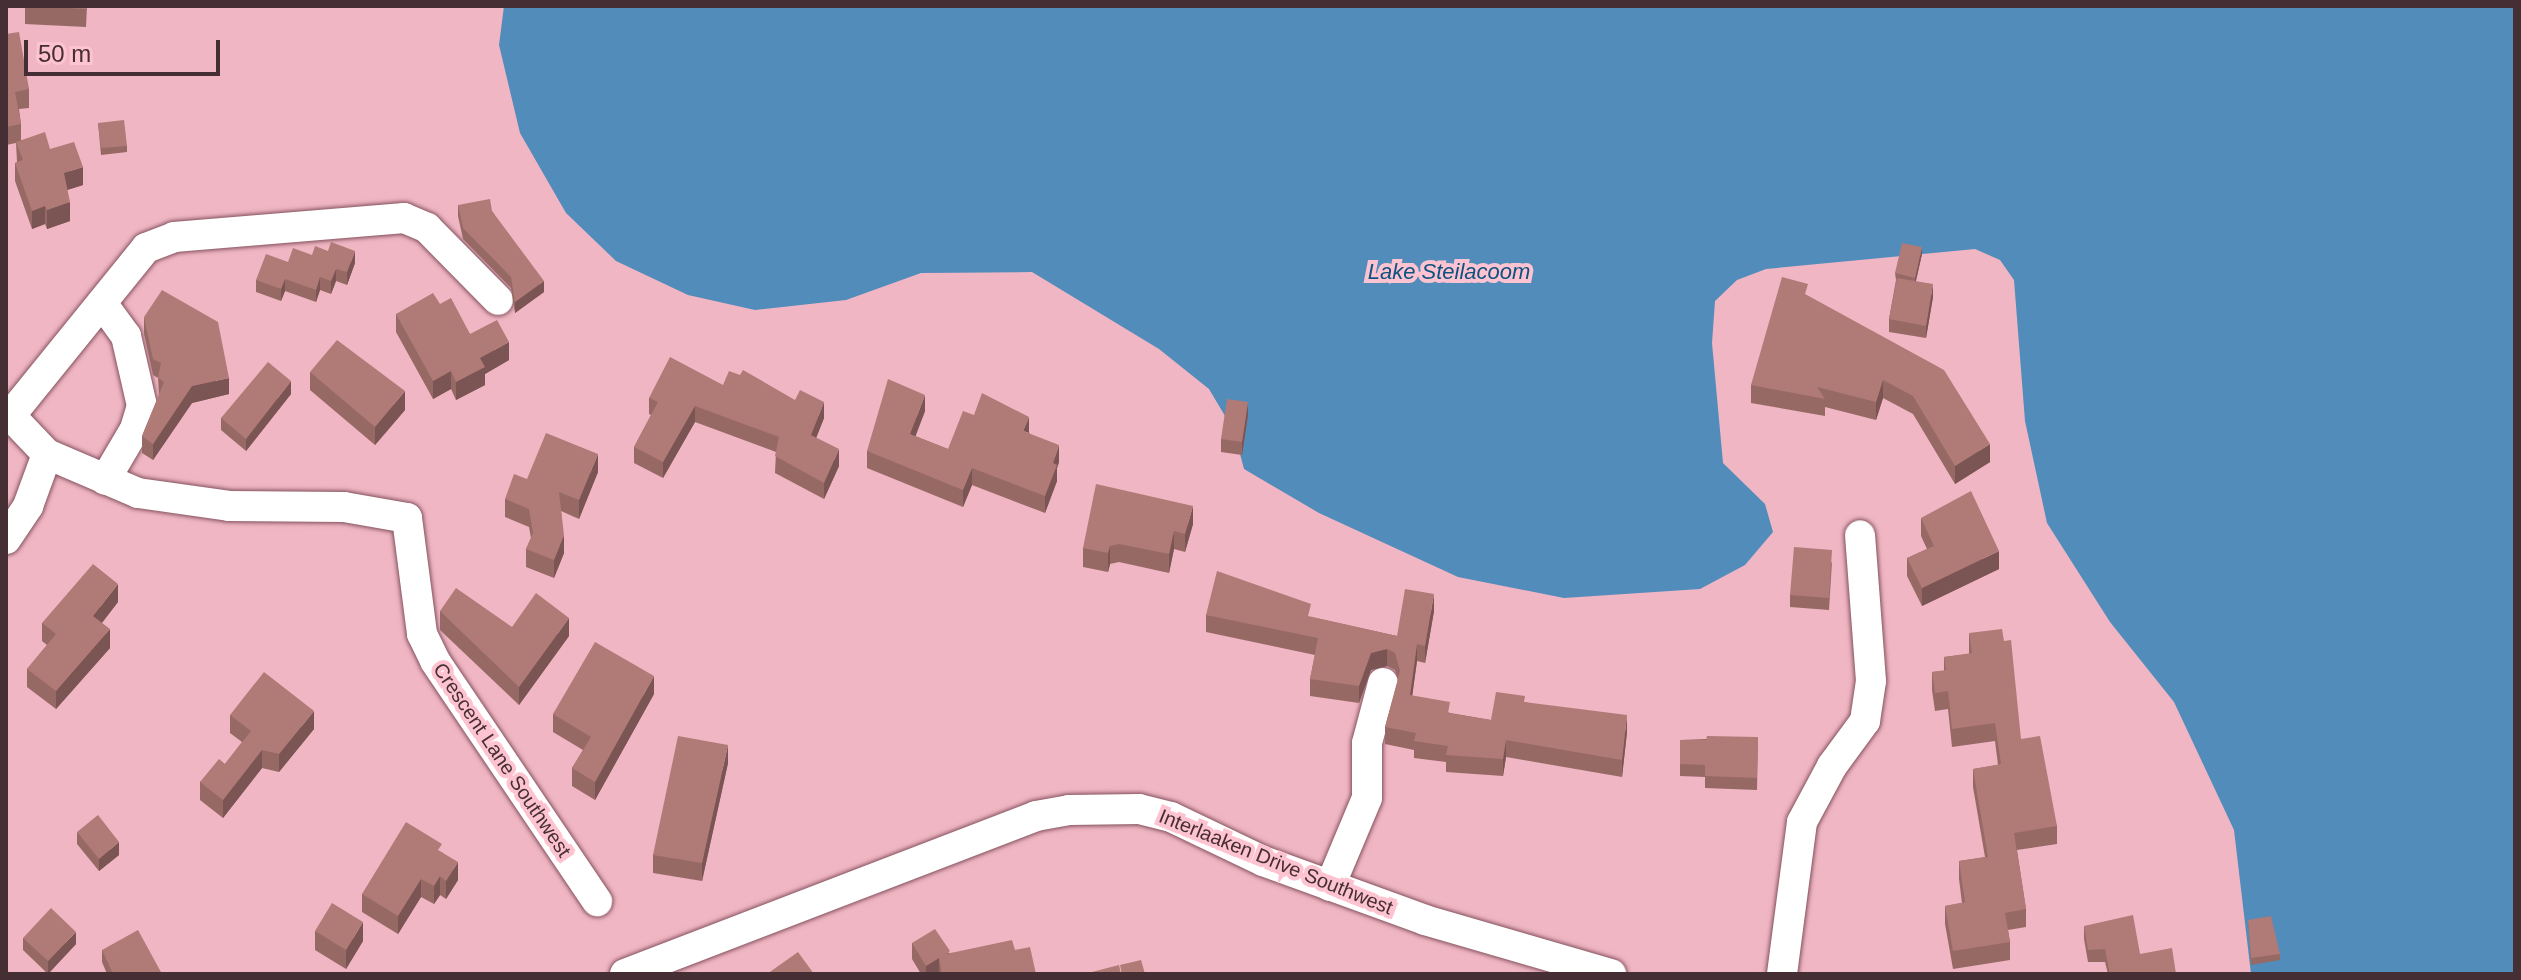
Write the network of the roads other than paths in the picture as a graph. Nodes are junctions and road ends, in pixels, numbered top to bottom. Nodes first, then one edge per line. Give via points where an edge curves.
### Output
1 (498, 300) dead end
2 (102, 303) junction
3 (8, 413) edge
4 (47, 454) junction
5 (105, 480) junction
6 (1860, 535) dead end
7 (6, 539) edge
8 (1383, 683) dead end
9 (1330, 886) junction
10 (597, 901) dead end
11 (625, 974) edge
12 (1611, 974) edge
13 (1782, 974) edge

1 - 2 street via 427,228 404,218 160,241 146,248
2 - 3 street
2 - 5 street via 126,336 142,406
3 - 4 street
4 - 5 street
4 - 7 street via 28,506
5 - 10 street, Crescent Lane Southwest via 162,498 229,506 344,507 407,518 422,634 435,661
6 - 13 street via 1871,681 1865,721 1832,766 1802,822
8 - 9 street via 1367,743 1367,798
9 - 11 street, Interlaaken Drive Southwest via 1171,817 1139,809 1069,810 1036,816
9 - 12 street, Interlaaken Drive Southwest via 1425,920

